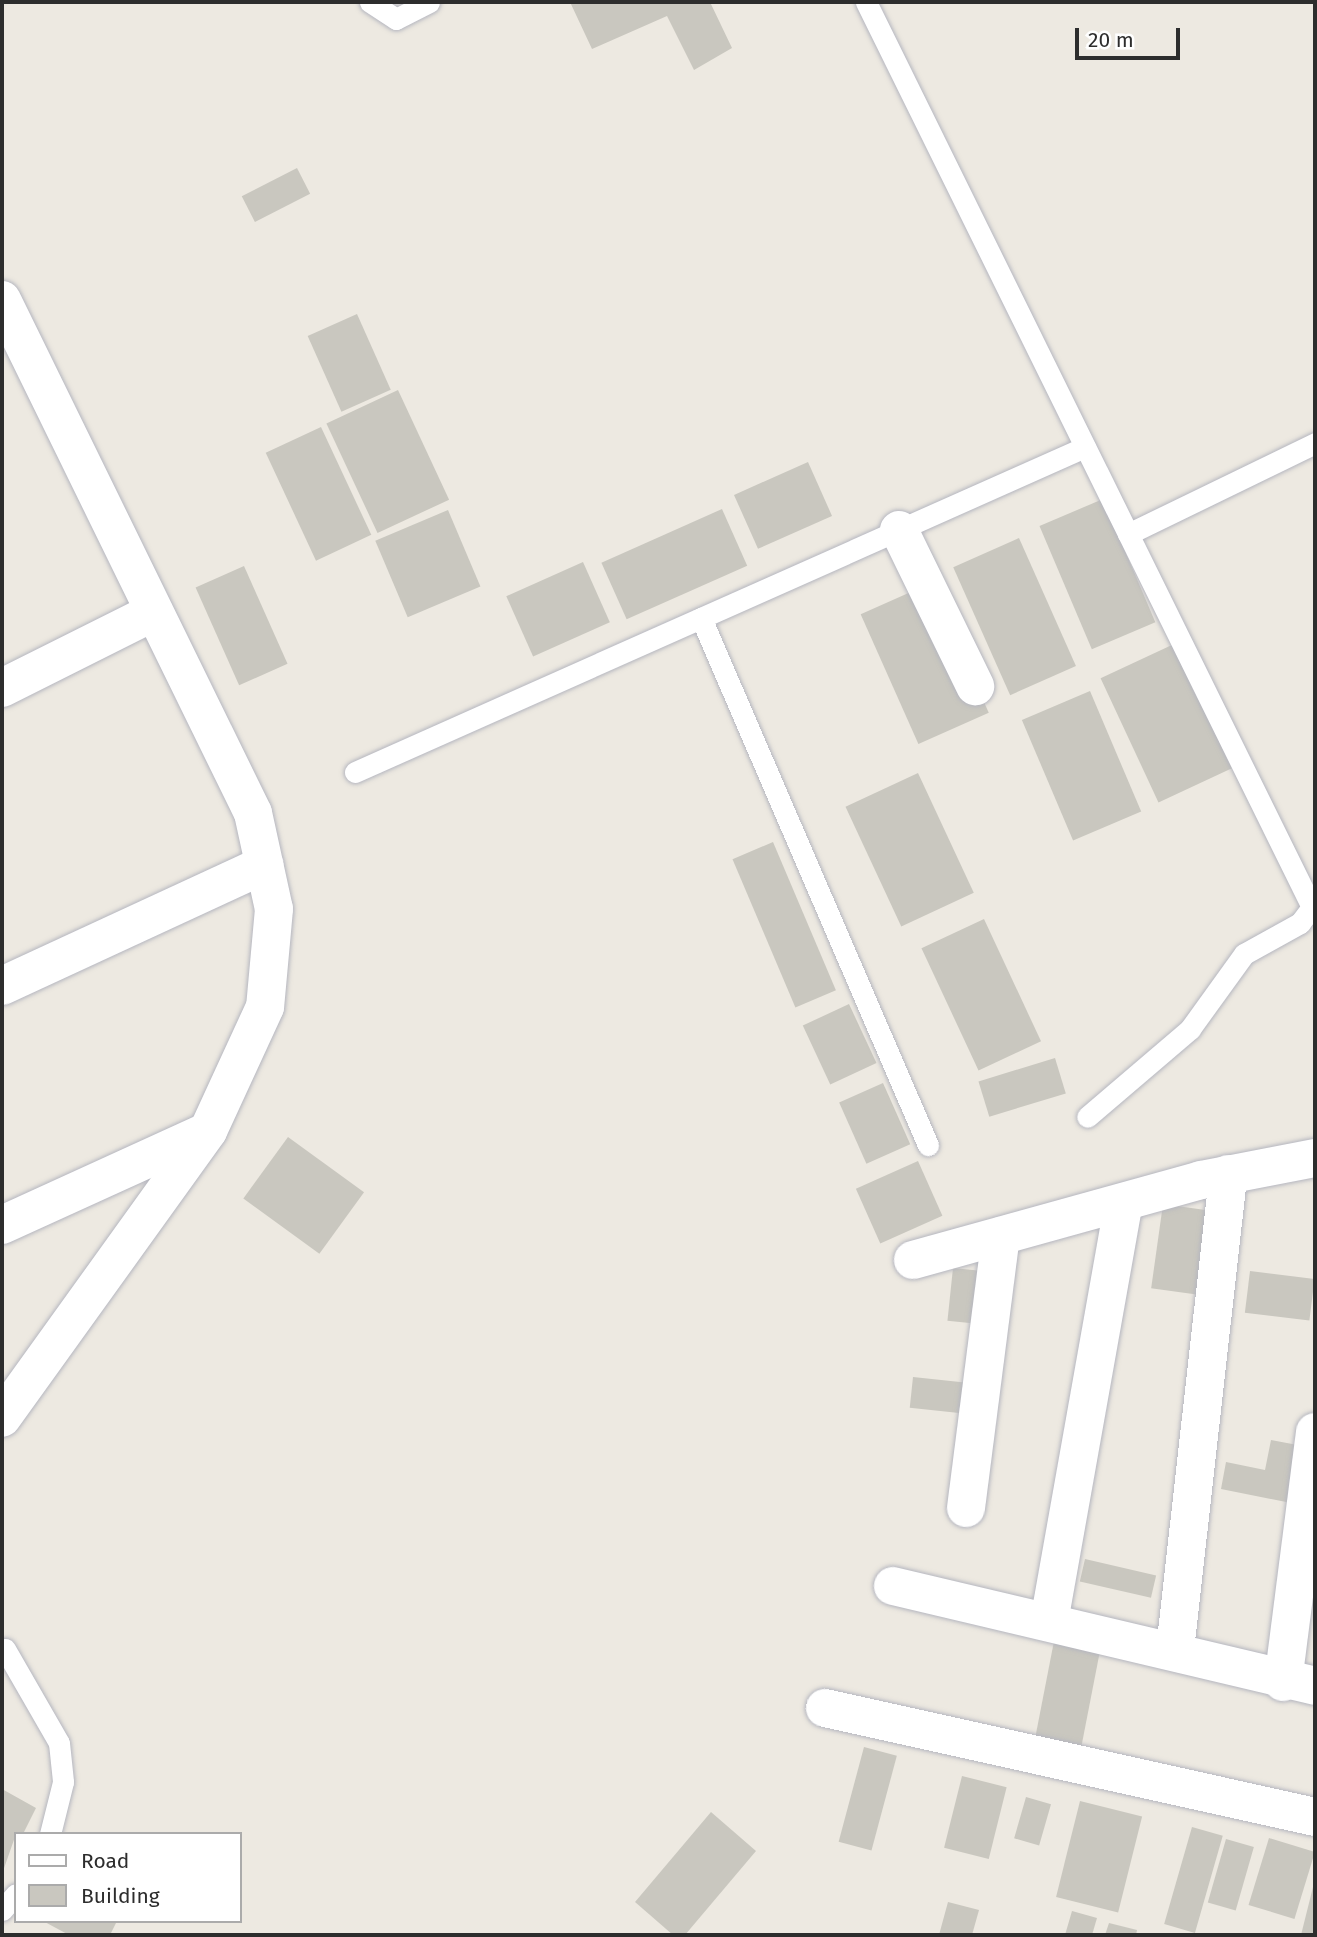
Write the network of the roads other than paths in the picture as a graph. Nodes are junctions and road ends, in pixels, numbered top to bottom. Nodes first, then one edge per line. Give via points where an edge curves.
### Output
1 (370, 2) edge
2 (429, 2) edge
3 (866, 2) edge
4 (2, 300) edge
5 (16, 365) edge
6 (1315, 443) edge
7 (1085, 447) junction
8 (899, 530) junction
9 (1128, 534) junction
10 (154, 612) junction
11 (701, 618) junction
12 (975, 685) dead end
13 (2, 688) edge
14 (355, 772) dead end
15 (264, 865) junction
16 (2, 986) edge
17 (1087, 1117) dead end
18 (208, 1131) junction
19 (928, 1145) dead end
20 (1315, 1158) edge
21 (1228, 1174) junction
22 (1124, 1203) junction
23 (2, 1225) edge
24 (1001, 1236) junction
25 (913, 1260) dead end
26 (2, 1418) edge
27 (1315, 1432) edge
28 (966, 1508) dead end
29 (893, 1586) dead end
30 (1049, 1622) junction
31 (5, 1649) dead end
32 (1175, 1650) junction
33 (1299, 1684) edge
34 (825, 1708) dead end
35 (1315, 1817) edge
36 (50, 1832) edge
37 (14, 1896) edge
38 (2, 1910) edge

1 - 2 lane via 375,10 396,19
3 - 7 lane
4 - 5 street
5 - 10 street
6 - 9 lane
7 - 8 lane
7 - 9 lane
8 - 11 lane
8 - 12 street
9 - 17 lane via 1312,907 1300,923 1244,954 1190,1029
10 - 13 street
10 - 15 street via 253,813
11 - 14 lane
11 - 19 lane
15 - 16 street
15 - 18 street via 274,909 265,1007
18 - 23 street
18 - 26 street
20 - 21 street
21 - 22 street
21 - 32 street
22 - 24 street
22 - 30 street
24 - 25 street
24 - 28 street
27 - 33 street
29 - 30 street
30 - 32 street
31 - 36 lane via 59,1743 63,1782
32 - 33 street
34 - 35 street
37 - 38 lane

